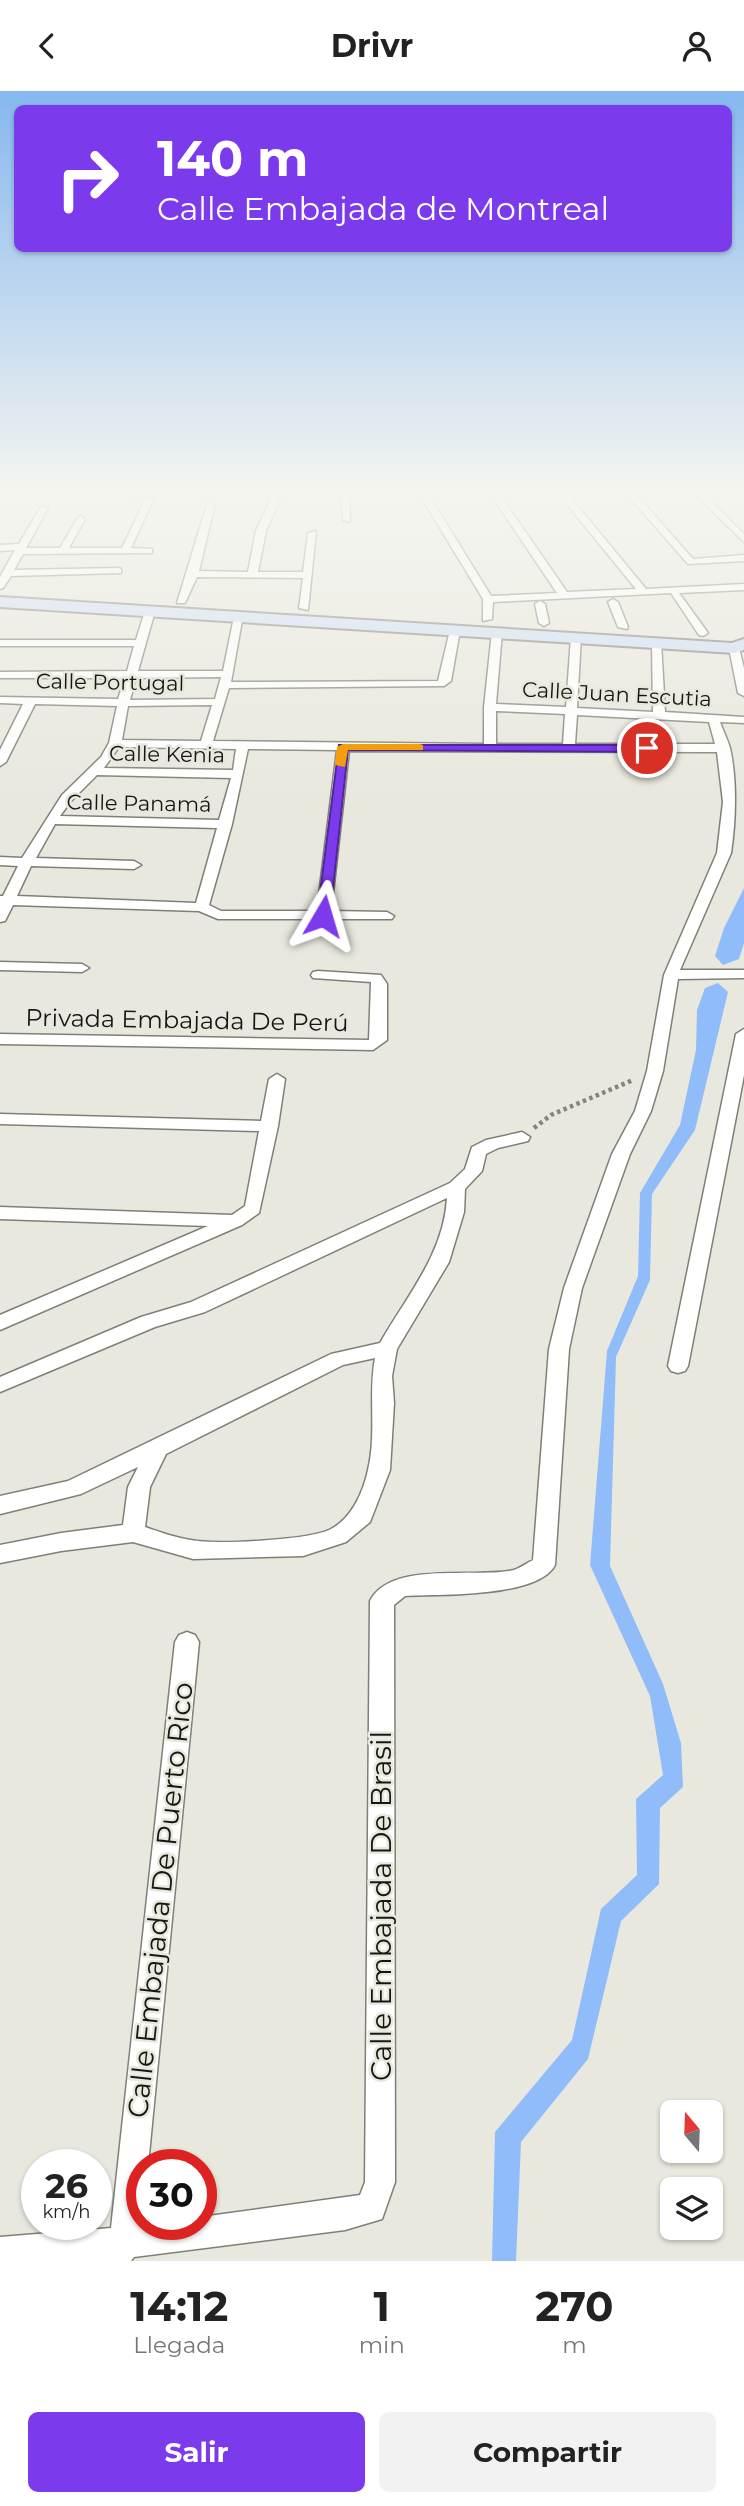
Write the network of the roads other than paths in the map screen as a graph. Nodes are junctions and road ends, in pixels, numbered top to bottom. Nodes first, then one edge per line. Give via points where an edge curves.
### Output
1 (73, 593) edge
2 (184, 593) edge
3 (306, 593) edge
4 (484, 593) edge
5 (598, 593) edge
6 (564, 595) joint
7 (675, 595) dead end
8 (488, 599) junction
9 (181, 601) junction
10 (0, 602) edge
11 (613, 602) dead end
12 (540, 604) dead end
13 (207, 608) junction
14 (304, 608) junction
15 (150, 611) junction
16 (239, 617) junction
17 (487, 619) junction
18 (544, 622) junction
19 (623, 627) junction
20 (455, 630) junction
21 (497, 632) junction
22 (704, 633) junction
23 (576, 638) junction
24 (0, 643) edge
25 (140, 643) junction
26 (657, 643) junction
27 (741, 643) edge
28 (133, 673) junction
29 (0, 675) edge
30 (227, 679) junction
31 (744, 693) edge
32 (0, 700) edge
33 (31, 701) junction
34 (220, 702) junction
35 (123, 703) junction
36 (490, 707) junction
37 (572, 711) junction
38 (660, 714) junction
39 (713, 717) junction
40 (743, 720) edge
41 (115, 743) junction
42 (206, 744) junction
43 (243, 745) junction
44 (343, 747) junction
45 (490, 748) junction
46 (724, 748) junction
47 (569, 749) junction
48 (0, 762) edge
49 (94, 771) junction
50 (238, 775) junction
51 (51, 820) junction
52 (226, 824) junction
53 (0, 861) edge
54 (26, 863) junction
55 (134, 865) dead end
56 (4, 900) edge
57 (202, 907) junction
58 (323, 916) junction
59 (387, 916) dead end
60 (0, 918) edge
61 (0, 966) edge
62 (82, 968) dead end
63 (744, 974) edge
64 (318, 975) dead end
65 (671, 975) junction
66 (0, 1039) edge
67 (743, 1043) edge
68 (277, 1079) dead end
69 (0, 1119) edge
70 (270, 1126) junction
71 (522, 1137) road end
72 (456, 1187) junction
73 (0, 1213) edge
74 (236, 1221) junction
75 (0, 1323) edge
76 (387, 1349) junction
77 (678, 1366) dead end
78 (0, 1385) edge
79 (158, 1450) junction
80 (0, 1505) edge
81 (133, 1532) junction
82 (0, 1554) edge
83 (187, 1642) dead end
84 (119, 2252) edge
85 (0, 2253) edge

1 - 9 main road
2 - 9 street
3 - 14 street
4 - 8 street
5 - 6 street
6 - 8 street
7 - 22 street
8 - 17 street
9 - 13 main road
10 - 15 main road
11 - 19 street
12 - 18 street
13 - 14 main road
13 - 15 main road
13 - 16 main road
14 - 17 main road
15 - 25 street
16 - 20 main road
16 - 30 street
17 - 18 main road
18 - 19 main road
19 - 22 main road
20 - 21 main road
20 - 30 street via 445,681 440,684
21 - 23 main road
21 - 36 street
22 - 27 main road
23 - 26 main road
23 - 37 street
24 - 25 street
25 - 28 street
26 - 27 main road
26 - 38 street
27 - 31 street
28 - 29 street
28 - 30 street
28 - 35 street
30 - 34 street
32 - 33 street, Calle Portugal
33 - 35 street, Calle Portugal
33 - 48 street
34 - 35 street, Calle Portugal
34 - 42 street
35 - 41 street
36 - 37 street, Calle Juan Escutia
36 - 45 street
37 - 38 street, Calle Juan Escutia
37 - 47 street
38 - 39 street, Calle Juan Escutia
39 - 40 street, Calle Juan Escutia
39 - 46 street
41 - 42 street
41 - 49 street
42 - 43 street
43 - 44 street
43 - 50 street
44 - 45 street
44 - 58 street
45 - 47 street
46 - 47 street
46 - 65 street via 728,836
49 - 50 street, Calle Kenia
49 - 51 street
50 - 52 street
51 - 52 street, Calle Panamá
51 - 54 street
52 - 57 street
53 - 54 street
54 - 55 street
54 - 56 street
56 - 57 street
56 - 60 street
57 - 58 street via 218,915
58 - 59 street
61 - 62 street
63 - 65 street
64 - 66 street, Privada Embajada De Perú via 376,978 379,1039 373,1045
65 - 84 street, Calle Embajada De Brasil via 643,1111 621,1154 573,1288 559,1349 544,1565 518,1579 400,1587 382,1601 380,2182 371,2208
67 - 77 street
68 - 70 street
69 - 70 street
70 - 74 street via 253,1209
71 - 72 street via 478,1151 473,1171
72 - 76 street via 455,1212 440,1262
72 - 78 street via 198,1307 148,1322
73 - 74 street
74 - 75 street
76 - 79 street via 338,1359
76 - 81 street via 379,1470 362,1516 338,1536 303,1547 193,1550
79 - 80 street via 73,1488
79 - 81 street via 139,1487
81 - 82 street
83 - 84 street, Calle Embajada De Puerto Rico
84 - 85 street

